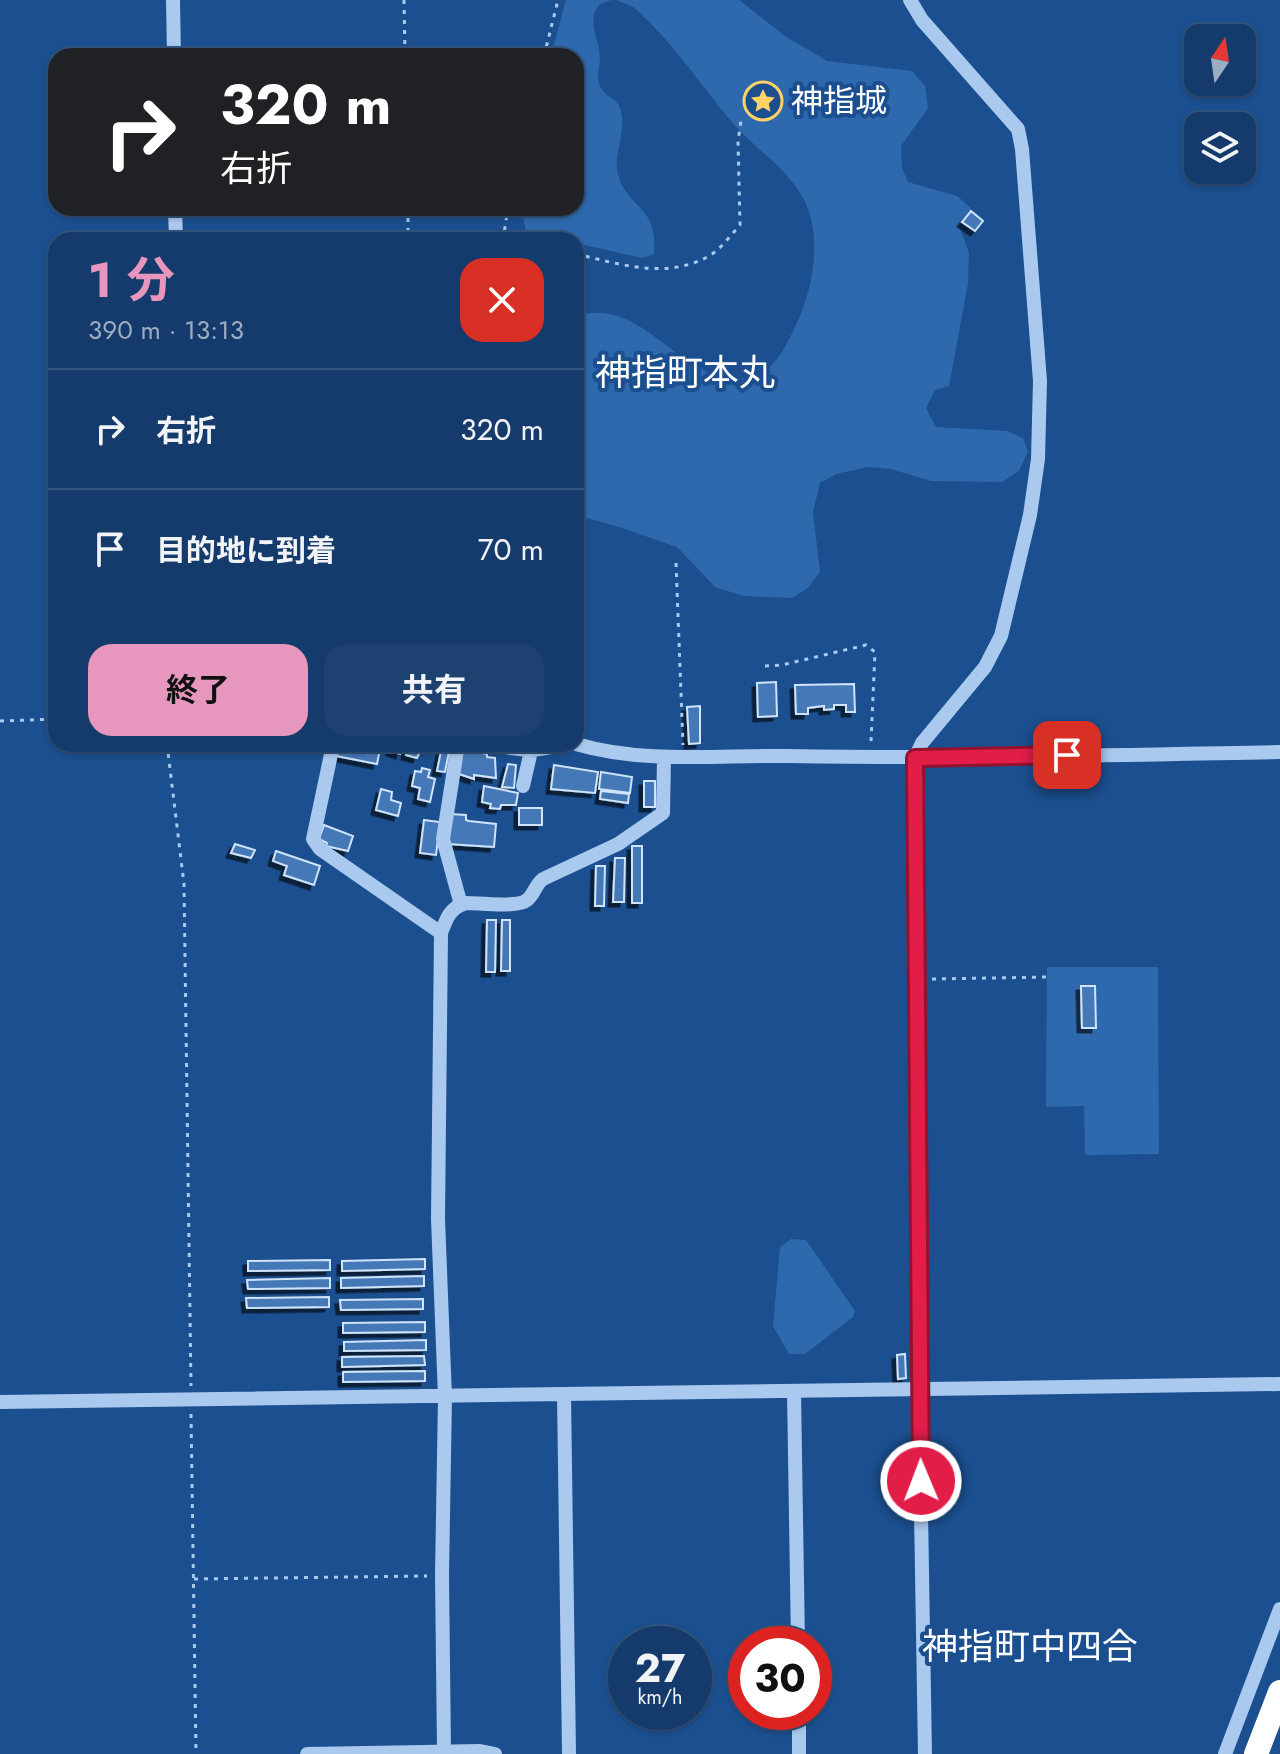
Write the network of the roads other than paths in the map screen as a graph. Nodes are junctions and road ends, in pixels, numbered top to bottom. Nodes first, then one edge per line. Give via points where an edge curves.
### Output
1 (173, 0) edge
2 (910, 0) edge
3 (174, 48) edge
4 (584, 745) edge
5 (329, 752) edge
6 (457, 752) edge
7 (531, 752) edge
8 (1280, 752) edge
9 (664, 758) junction
10 (915, 758) junction
11 (523, 786) dead end
12 (461, 905) junction
13 (441, 933) junction
14 (1280, 1384) edge
15 (919, 1390) junction
16 (794, 1391) junction
17 (564, 1394) junction
18 (445, 1397) junction
19 (0, 1402) edge
20 (1280, 1609) edge
21 (798, 1626) edge
22 (1280, 1692) edge
23 (799, 1730) edge
24 (444, 1751) junction
25 (408, 1753) edge
26 (307, 1754) edge
27 (495, 1754) edge
28 (569, 1754) edge
29 (799, 1754) edge
30 (925, 1754) edge
31 (1225, 1754) edge
32 (1256, 1754) edge

1 - 3 street
2 - 10 street via 1018,129 1040,381 1030,515 1001,636 985,667
4 - 9 street
5 - 13 street via 313,839
6 - 12 street via 443,839
7 - 11 street
8 - 10 street
9 - 10 street
9 - 12 street via 663,813 618,844 543,879 528,900
10 - 15 street
12 - 13 street via 448,913
13 - 18 street via 438,1219
14 - 15 street
15 - 16 street
15 - 30 street
16 - 17 street
16 - 21 street
17 - 18 street
17 - 28 street
18 - 19 street
18 - 24 street
20 - 31 street
22 - 32 highway
23 - 29 street
24 - 25 street
24 - 27 street
25 - 26 street

